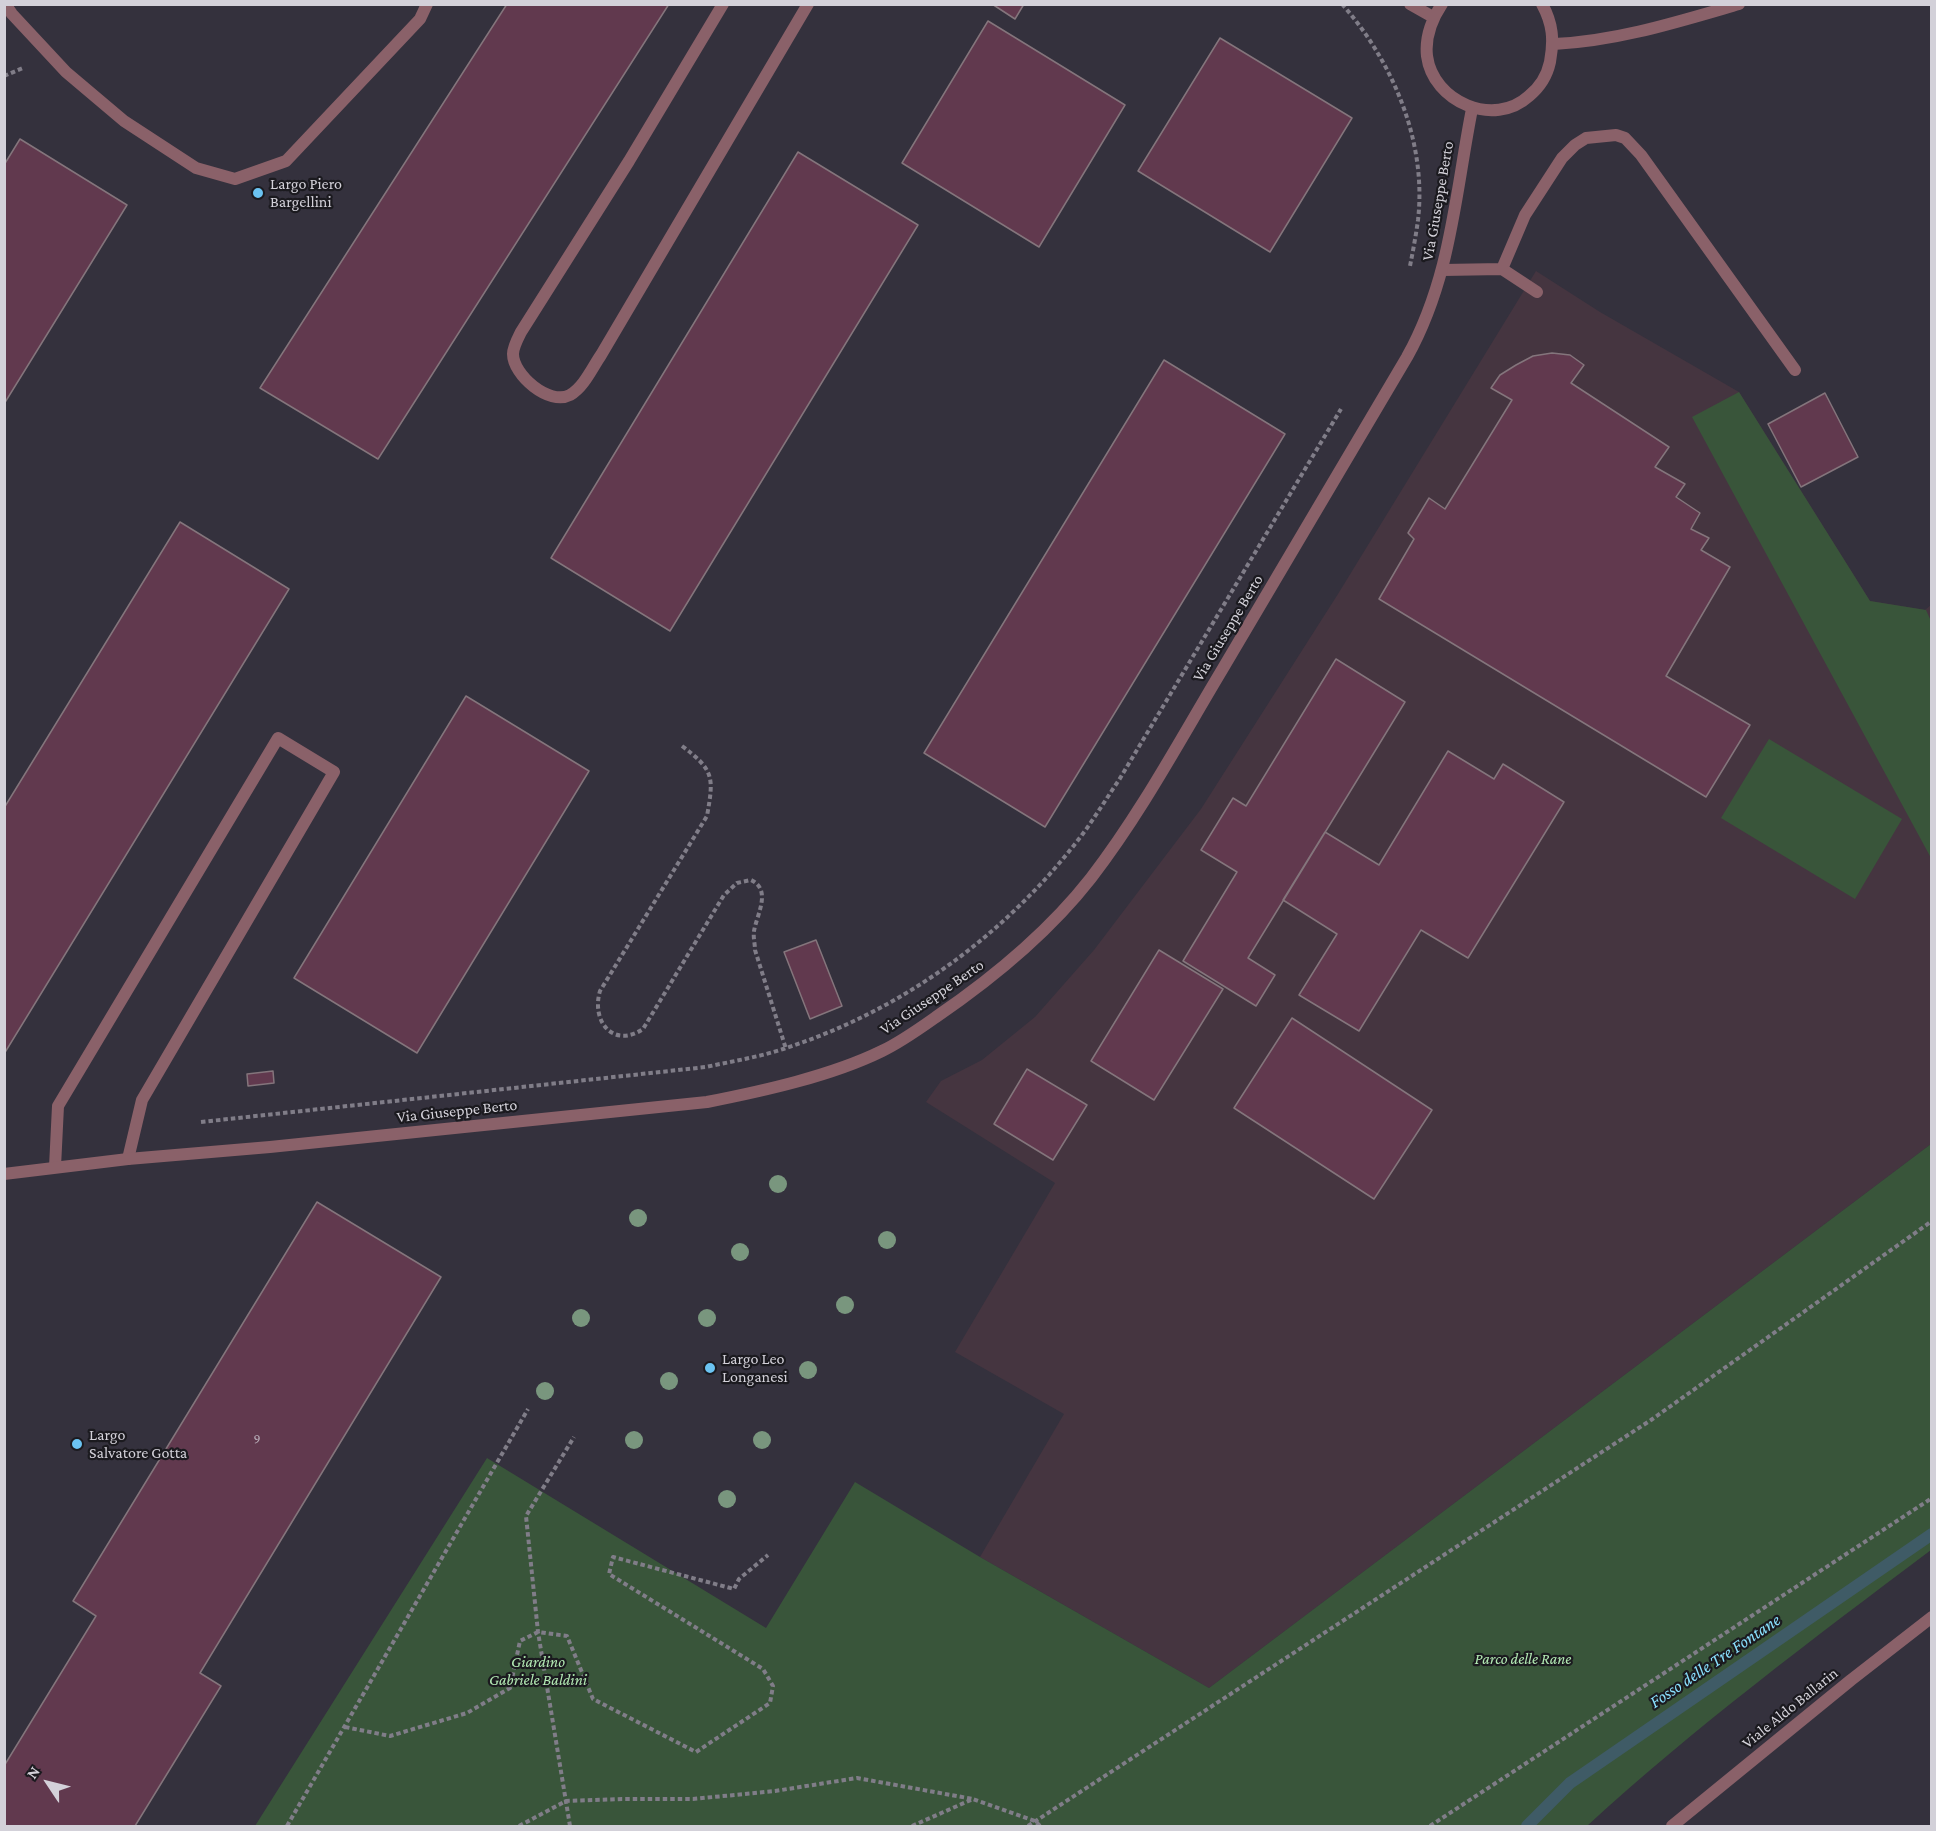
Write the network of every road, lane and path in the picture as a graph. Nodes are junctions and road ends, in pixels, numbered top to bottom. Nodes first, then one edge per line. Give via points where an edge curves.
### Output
1 (5, 4) edge
2 (428, 4) edge
3 (723, 4) edge
4 (808, 4) edge
5 (1342, 4) edge
6 (1410, 4) edge
7 (1442, 4) edge
8 (1542, 4) edge
9 (1738, 4) edge
10 (1433, 17) junction
11 (1554, 44) junction
12 (1472, 109) junction
13 (1502, 269) junction
14 (1443, 270) junction
15 (1409, 273) dead end
16 (1538, 292) dead end
17 (1795, 370) dead end
18 (1341, 408) dead end
19 (682, 746) dead end
20 (786, 1048) junction
21 (796, 1080) junction
22 (192, 1122) dead end
23 (128, 1159) junction
24 (55, 1167) junction
25 (4, 1174) edge
26 (1932, 1221) edge
27 (528, 1408) dead end
28 (574, 1437) dead end
29 (1932, 1498) edge
30 (768, 1555) dead end
31 (1931, 1619) edge
32 (538, 1632) junction
33 (345, 1727) junction
34 (973, 1799) junction
35 (566, 1801) junction
36 (1035, 1821) junction
37 (287, 1827) edge
38 (519, 1827) edge
39 (570, 1827) edge
40 (912, 1827) edge
41 (1028, 1827) edge
42 (1040, 1827) edge
43 (1430, 1827) edge
44 (1672, 1827) edge

1 - 2 street via 66,72 124,120 196,168 235,179 286,161 420,19
3 - 4 street via 521,332 513,353 517,369 526,380 551,396 560,398 579,388 601,355
5 - 15 path via 1374,44 1410,126 1418,173 1418,218
6 - 10 street
7 - 10 street
8 - 11 street
9 - 11 street via 1629,34
10 - 12 street via 1427,56 1432,70 1452,97
11 - 12 street via 1544,78 1524,101 1500,110
12 - 14 street, Via Giuseppe Berto
13 - 14 street
13 - 16 street
13 - 17 street via 1526,215 1562,158 1586,138 1625,138
14 - 21 street, Via Giuseppe Berto via 1423,326 1401,367 1152,789 1091,878 1036,939 973,992 882,1051
18 - 20 path via 1119,780 1058,864 985,938 930,980 868,1014
19 - 20 path via 702,761 710,774 707,816 600,991 598,1016 616,1034 630,1036 643,1029 724,895 737,883 751,880 763,897 753,934 756,950
20 - 21 path
20 - 22 path via 706,1067
21 - 23 street, Via Giuseppe Berto via 744,1095 687,1104
23 - 24 street, Via Giuseppe Berto
23 - 24 street via 142,1100 334,772 278,738 58,1106
24 - 25 street, Via Giuseppe Berto
26 - 36 path via 1651,1420
27 - 33 path
28 - 32 path via 526,1516
29 - 43 path
30 - 32 path via 739,1579 735,1589 613,1557 609,1575 763,1669 773,1686 770,1703 696,1752 593,1700 567,1636
31 - 44 street, Viale Aldo Ballarin
32 - 33 path via 520,1641 510,1688 467,1713 390,1736
32 - 35 path
33 - 37 path
34 - 35 path via 857,1778 693,1799
34 - 36 path
34 - 40 path
35 - 38 path
35 - 39 path
36 - 41 path
36 - 42 path

